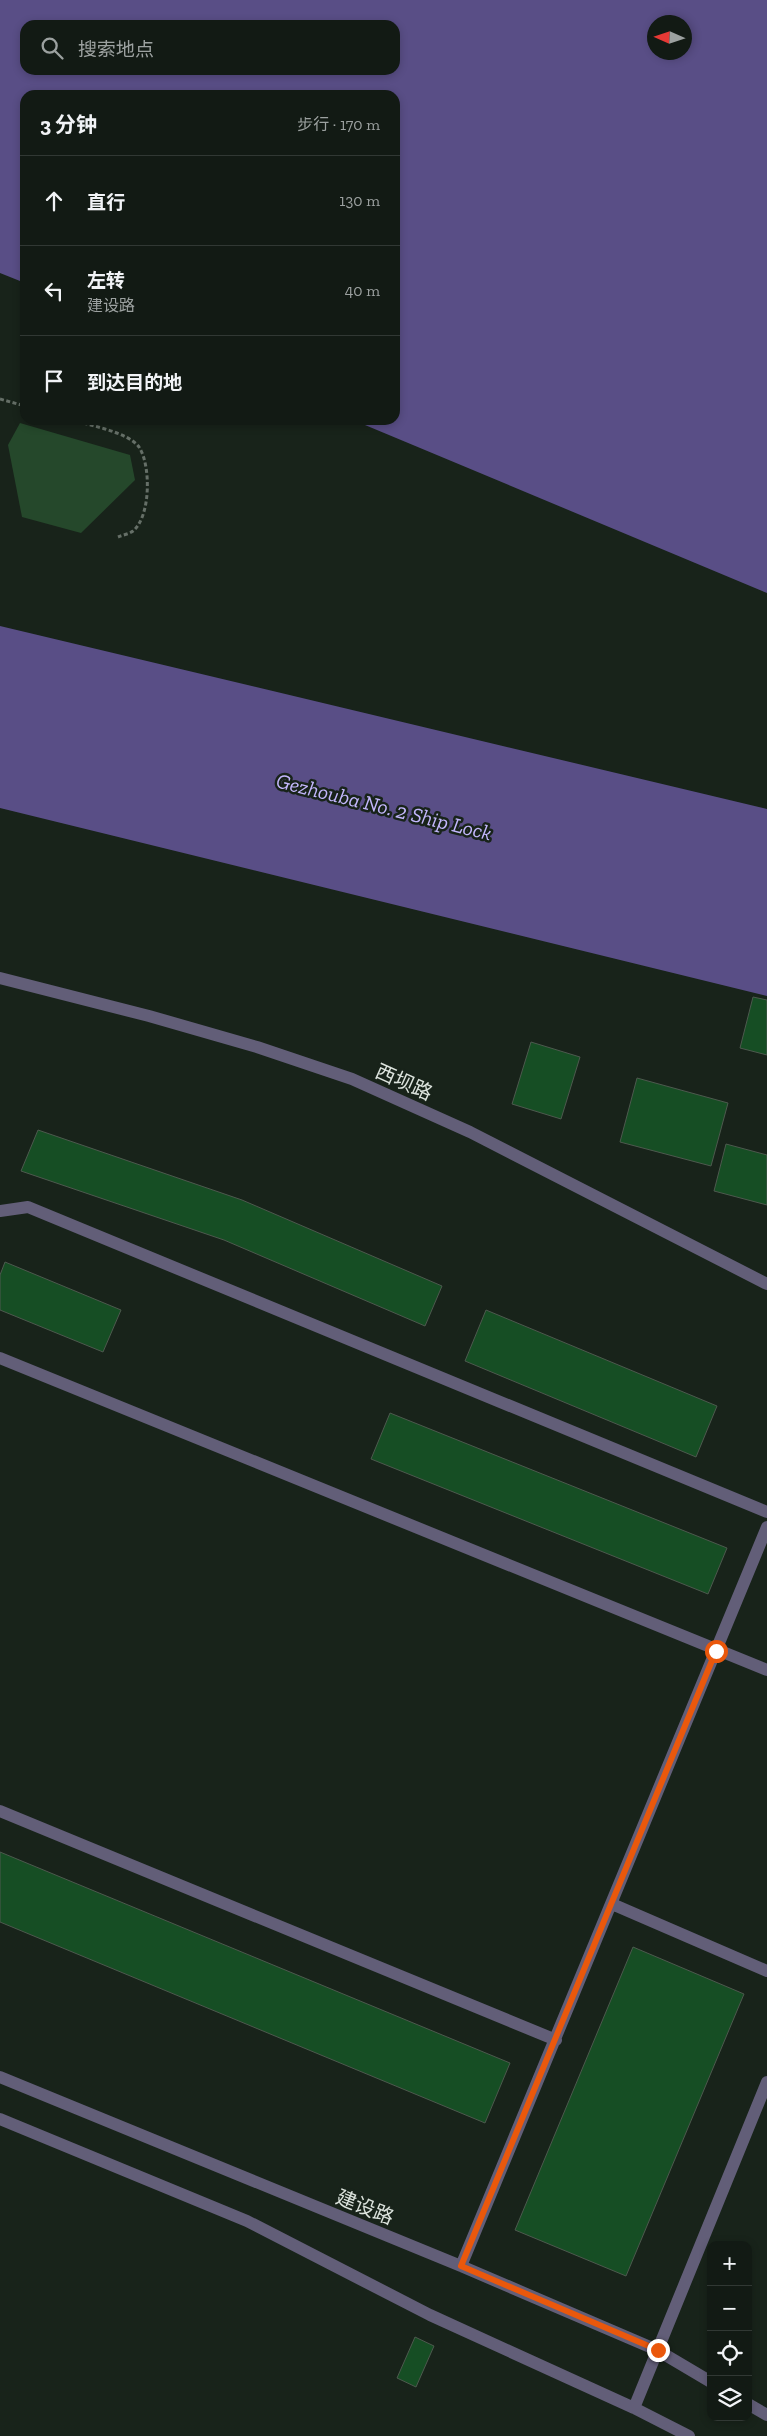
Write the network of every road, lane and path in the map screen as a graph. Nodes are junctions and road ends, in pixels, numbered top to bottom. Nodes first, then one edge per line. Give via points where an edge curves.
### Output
1 (0, 399) edge
2 (20, 405) edge
3 (88, 425) edge
4 (118, 537) dead end
5 (0, 978) edge
6 (0, 1212) edge
7 (767, 1284) edge
8 (0, 1358) edge
9 (767, 1512) edge
10 (767, 1527) edge
11 (716, 1651) junction
12 (767, 1670) edge
13 (0, 1811) edge
14 (612, 1904) junction
15 (767, 1971) edge
16 (556, 2040) junction
17 (0, 2078) edge
18 (767, 2082) edge
19 (0, 2119) edge
20 (461, 2266) junction
21 (658, 2350) junction
22 (707, 2380) edge
23 (752, 2406) edge
24 (634, 2408) junction
25 (767, 2415) edge
26 (688, 2436) edge

1 - 2 path
3 - 4 path via 118,434 138,446 145,461 148,482 143,513 133,531
5 - 7 lane, 西坝路 via 149,1016 352,1078 470,1132
6 - 9 lane via 28,1206
8 - 11 lane
10 - 11 lane
11 - 12 lane
11 - 14 lane
13 - 16 lane
14 - 15 lane
14 - 16 lane
16 - 20 lane
17 - 20 lane, 建设路
18 - 21 lane
19 - 24 lane via 247,2221 430,2315
20 - 21 lane, 建设路
21 - 22 lane, 建设路
21 - 24 lane
23 - 25 lane
24 - 26 lane

